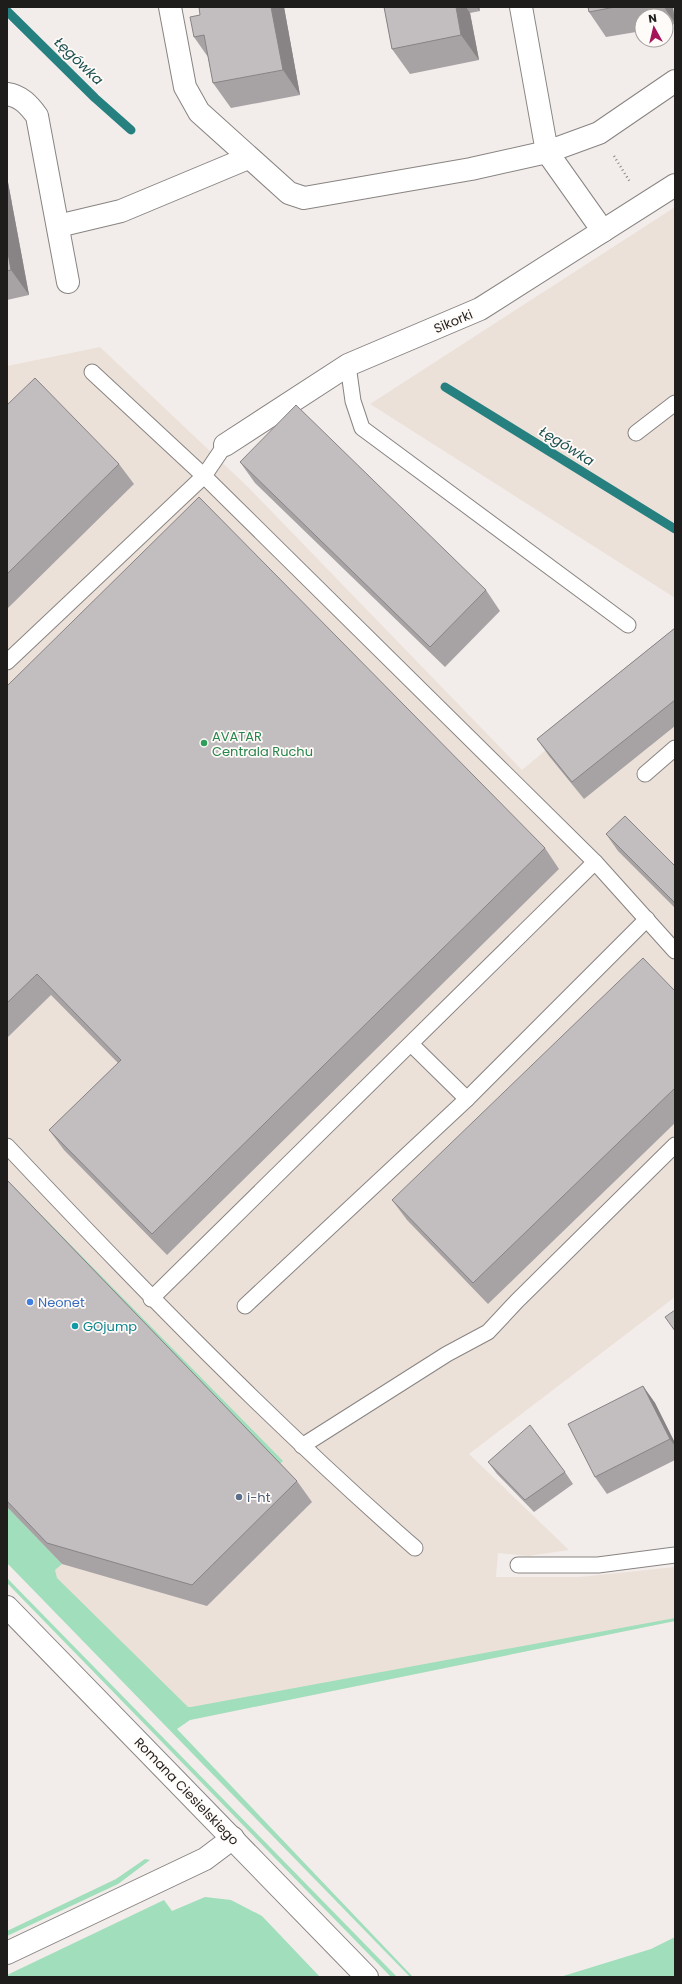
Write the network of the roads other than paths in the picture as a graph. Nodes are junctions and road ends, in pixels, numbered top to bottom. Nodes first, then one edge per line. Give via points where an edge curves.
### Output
1 (170, 7) edge
2 (521, 7) edge
3 (675, 81) edge
4 (7, 94) edge
5 (547, 152) junction
6 (248, 158) junction
7 (675, 184) edge
8 (58, 226) junction
9 (603, 231) junction
10 (68, 282) dead end
11 (348, 365) junction
12 (92, 372) dead end
13 (675, 404) edge
14 (636, 433) dead end
15 (226, 445) joint
16 (204, 476) junction
17 (628, 625) dead end
18 (7, 662) edge
19 (675, 748) edge
20 (645, 774) dead end
21 (595, 862) junction
22 (646, 919) junction
23 (675, 951) edge
24 (410, 1044) junction
25 (467, 1098) junction
26 (675, 1145) edge
27 (7, 1146) edge
28 (151, 1299) junction
29 (244, 1306) dead end
30 (302, 1446) junction
31 (415, 1548) dead end
32 (675, 1555) edge
33 (518, 1566) dead end
34 (7, 1607) edge
35 (233, 1838) junction
36 (7, 1953) edge
37 (367, 1977) edge

1 - 6 street via 185,87 199,112
2 - 5 street
3 - 5 street via 599,133
4 - 8 street via 15,95 37,116
5 - 6 street via 471,169 304,198 289,194
5 - 9 street
6 - 8 street via 121,211
7 - 9 street, Sikorki
8 - 10 street
9 - 11 street, Sikorki via 480,310
11 - 15 street, Sikorki
11 - 17 lane via 353,401 362,428
12 - 16 lane
13 - 14 lane
15 - 16 lane
16 - 18 lane
16 - 21 lane
19 - 20 lane
21 - 22 lane
21 - 24 lane
22 - 23 lane
22 - 25 lane
24 - 25 lane
24 - 28 lane
25 - 29 lane
26 - 30 lane via 488,1332 447,1354
27 - 28 lane
28 - 30 lane
30 - 31 lane
32 - 33 lane via 598,1565
34 - 35 street, Romana Ciesielskiego
35 - 36 street via 206,1859
35 - 37 street, Romana Ciesielskiego

